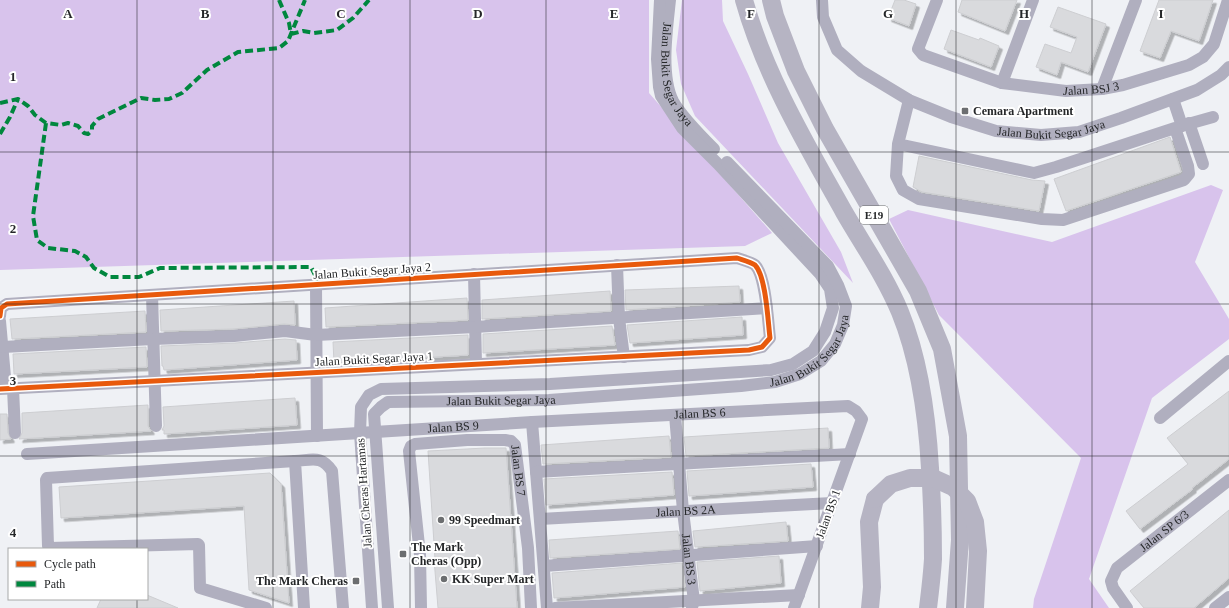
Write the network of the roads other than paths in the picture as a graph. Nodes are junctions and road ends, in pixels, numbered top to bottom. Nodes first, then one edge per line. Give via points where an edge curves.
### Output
1 (660, 0) edge
2 (670, 0) edge
3 (744, 0) edge
4 (771, 0) edge
5 (822, 0) edge
6 (937, 0) edge
7 (1033, 0) edge
8 (1136, 0) edge
9 (1228, 0) edge
10 (1229, 67) edge
11 (1002, 83) junction
12 (1102, 89) junction
13 (1173, 99) junction
14 (909, 100) junction
15 (1213, 117) dead end
16 (1182, 126) junction
17 (898, 144) junction
18 (1204, 164) dead end
19 (617, 265) junction
20 (474, 274) junction
21 (316, 284) junction
22 (152, 295) junction
23 (767, 308) junction
24 (0, 316) edge
25 (619, 318) junction
26 (0, 321) edge
27 (476, 327) junction
28 (316, 335) junction
29 (153, 339) junction
30 (3, 347) junction
31 (624, 356) junction
32 (1229, 361) edge
33 (476, 364) junction
34 (316, 372) junction
35 (155, 381) junction
36 (7, 388) edge
37 (381, 389) joint
38 (388, 402) joint
39 (676, 415) junction
40 (1160, 418) dead end
41 (862, 419) joint
42 (532, 422) junction
43 (156, 426) dead end
44 (15, 433) dead end
45 (375, 433) junction
46 (360, 434) junction
47 (317, 436) junction
48 (27, 454) dead end
49 (850, 454) junction
50 (295, 460) junction
51 (679, 463) junction
52 (536, 472) junction
53 (1229, 480) edge
54 (832, 503) junction
55 (683, 511) junction
56 (540, 519) junction
57 (817, 546) junction
58 (688, 555) junction
59 (544, 566) junction
60 (799, 595) junction
61 (1229, 597) edge
62 (746, 603) edge
63 (693, 604) edge
64 (266, 608) edge
65 (304, 608) edge
66 (343, 608) edge
67 (372, 608) edge
68 (388, 608) edge
69 (421, 608) edge
70 (531, 608) edge
71 (547, 608) edge
72 (555, 608) edge
73 (794, 608) edge
74 (870, 608) edge
75 (928, 608) edge
76 (955, 608) edge
77 (975, 608) edge
78 (1127, 608) edge
79 (1215, 608) edge

1 - 37 street, Jalan Bukit Segar Jaya via 658,59 661,96 682,128 806,258 830,289 833,308 826,332 813,351 793,364 771,370 550,384
2 - 38 street, Jalan Bukit Segar Jaya via 665,69 673,101 688,121 828,266 846,306 843,325 835,344 821,361 800,374 768,383 549,400
3 - 75 highway, E19 via 750,23 774,82 882,275 900,312 911,344 921,384 928,434 933,560
4 - 76 highway, E19 via 796,71 822,123 918,291 942,349 958,436 960,540
5 - 14 street, Jalan Bukit Segar Jaya via 822,17 837,50 861,71
6 - 11 street, Jalan BSJ 3 via 918,49 923,55
7 - 11 street
8 - 12 street
9 - 12 street, Jalan BSJ 3 via 1214,44 1203,57 1189,65
10 - 13 street, Jalan Bukit Segar Jaya via 1197,90
11 - 12 street, Jalan BSJ 3 via 1066,91
13 - 14 street, Jalan Bukit Segar Jaya via 1079,132 1041,135 996,131
13 - 16 street
14 - 17 street
15 - 16 street
16 - 17 street via 1034,173
16 - 17 street via 1189,174 1184,180 1063,220 1042,219 919,199 903,190 896,176
16 - 18 street
19 - 20 street, Jalan Bukit Segar Jaya 2
19 - 23 street, Jalan Bukit Segar Jaya 2 via 737,258 754,264 760,273
19 - 25 street
20 - 21 street, Jalan Bukit Segar Jaya 2
20 - 27 street
21 - 22 street, Jalan Bukit Segar Jaya 2
21 - 28 street
22 - 24 street, Jalan Bukit Segar Jaya 2 via 7,304 1,308
22 - 29 street
23 - 25 street
23 - 31 street, Jalan Bukit Segar Jaya 1 via 770,338 762,347 749,350
25 - 27 street
25 - 31 street
26 - 30 street
27 - 28 street
27 - 33 street
28 - 29 street via 285,331
28 - 34 street
29 - 30 street
29 - 35 street
30 - 36 street
31 - 33 street, Jalan Bukit Segar Jaya 1
32 - 40 street
33 - 34 street, Jalan Bukit Segar Jaya 1
34 - 35 street, Jalan Bukit Segar Jaya 1
34 - 47 street
35 - 36 street, Jalan Bukit Segar Jaya 1
35 - 43 street
36 - 44 street
37 - 46 street, Jalan Cheras Hartamas via 369,395 361,407
38 - 45 street, Jalan Cheras Hartamas via 374,414
39 - 41 street, Jalan BS 6 via 848,406
39 - 42 street, Jalan BS 6
39 - 51 street, Jalan BS 3
41 - 49 street, Jalan BS 1
42 - 45 street, Jalan BS 9
42 - 52 street
45 - 46 street, Jalan BS 9
45 - 68 street, Jalan Cheras Hartamas
46 - 47 street, Jalan BS 9
46 - 67 street, Jalan Cheras Hartamas
47 - 48 street, Jalan BS 9
49 - 51 street
49 - 54 street, Jalan BS 1
50 - 64 street via 46,480 50,548 198,544 200,588
50 - 65 street
50 - 66 street via 321,460 332,471
51 - 52 street
51 - 55 street, Jalan BS 3
52 - 56 street
53 - 78 street, Jalan SP 6/3 via 1117,568 1111,581
54 - 55 street, Jalan BS 2A
54 - 57 street, Jalan BS 1
55 - 56 street, Jalan BS 2A
55 - 58 street, Jalan BS 3
56 - 59 street
57 - 58 street
57 - 60 street, Jalan BS 1
58 - 59 street
58 - 63 street, Jalan BS 3
59 - 71 street
60 - 62 street
60 - 73 street, Jalan BS 1
61 - 79 street
62 - 63 street
63 - 72 street
69 - 70 street, Jalan BS 7 via 420,555 409,451 415,444 467,440 505,440 511,441 515,446 528,548
74 - 77 highway, bridge via 872,587 869,522 875,499 891,484 910,478 934,478 953,487 967,501 975,522 978,551

